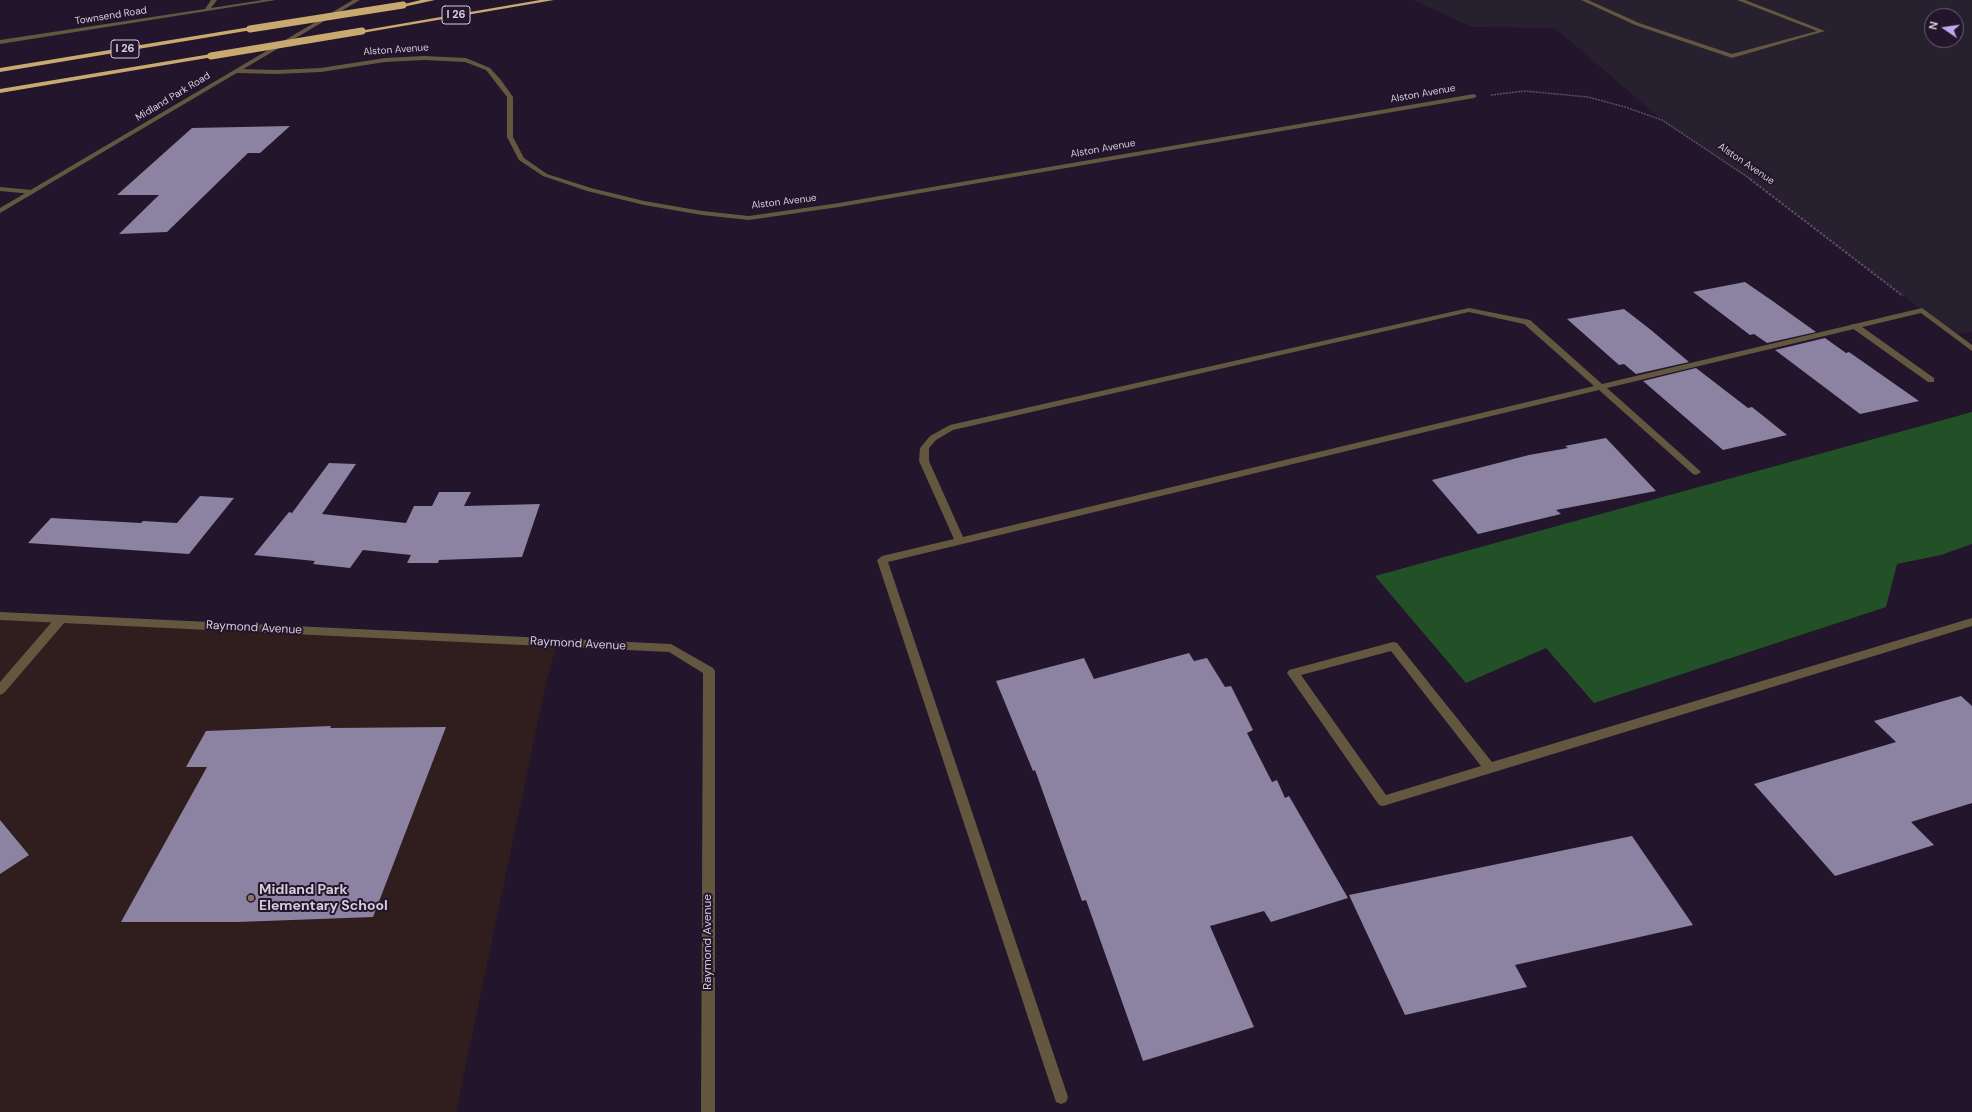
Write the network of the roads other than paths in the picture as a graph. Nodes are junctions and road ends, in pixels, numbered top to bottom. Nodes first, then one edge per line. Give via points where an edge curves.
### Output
1 (214, 0) edge
2 (273, 0) edge
3 (357, 0) edge
4 (432, 0) edge
5 (551, 0) edge
6 (1584, 0) edge
7 (1740, 0) edge
8 (207, 10) junction
9 (0, 42) edge
10 (0, 70) edge
11 (237, 71) junction
12 (0, 91) edge
13 (1474, 96) road end
14 (0, 188) edge
15 (32, 192) junction
16 (0, 211) edge
17 (1855, 326) junction
18 (1972, 349) edge
19 (1931, 380) dead end
20 (1602, 387) junction
21 (1696, 472) dead end
22 (960, 541) junction
23 (0, 616) edge
24 (61, 619) junction
25 (1972, 622) edge
26 (0, 690) edge
27 (1490, 768) junction
28 (1061, 1097) dead end
29 (708, 1112) edge

1 - 8 street
2 - 8 street, Townsend Road
3 - 11 street, Midland Park Road
4 - 10 highway, I 26, bridge
5 - 12 highway, I 26, bridge
6 - 7 street via 1637,24 1732,56 1822,31
8 - 9 street, Townsend Road
11 - 13 street, Alston Avenue via 321,70 385,60 424,58 466,60 488,69 499,81 510,98 510,137 521,159 544,175 589,190 644,203 749,218 839,206
11 - 15 street, Midland Park Road
14 - 15 street
15 - 16 street, Midland Park Road
17 - 18 street via 1922,310
17 - 19 street
17 - 20 street
20 - 21 street
20 - 22 street
20 - 22 street via 1527,322 1469,310 950,428 933,438 925,448 924,460
22 - 28 street via 882,560
23 - 24 street, Raymond Avenue
24 - 26 street
24 - 29 street, Raymond Avenue via 671,648 709,671
25 - 27 street
27 - 27 street via 1383,801 1293,673 1393,646

